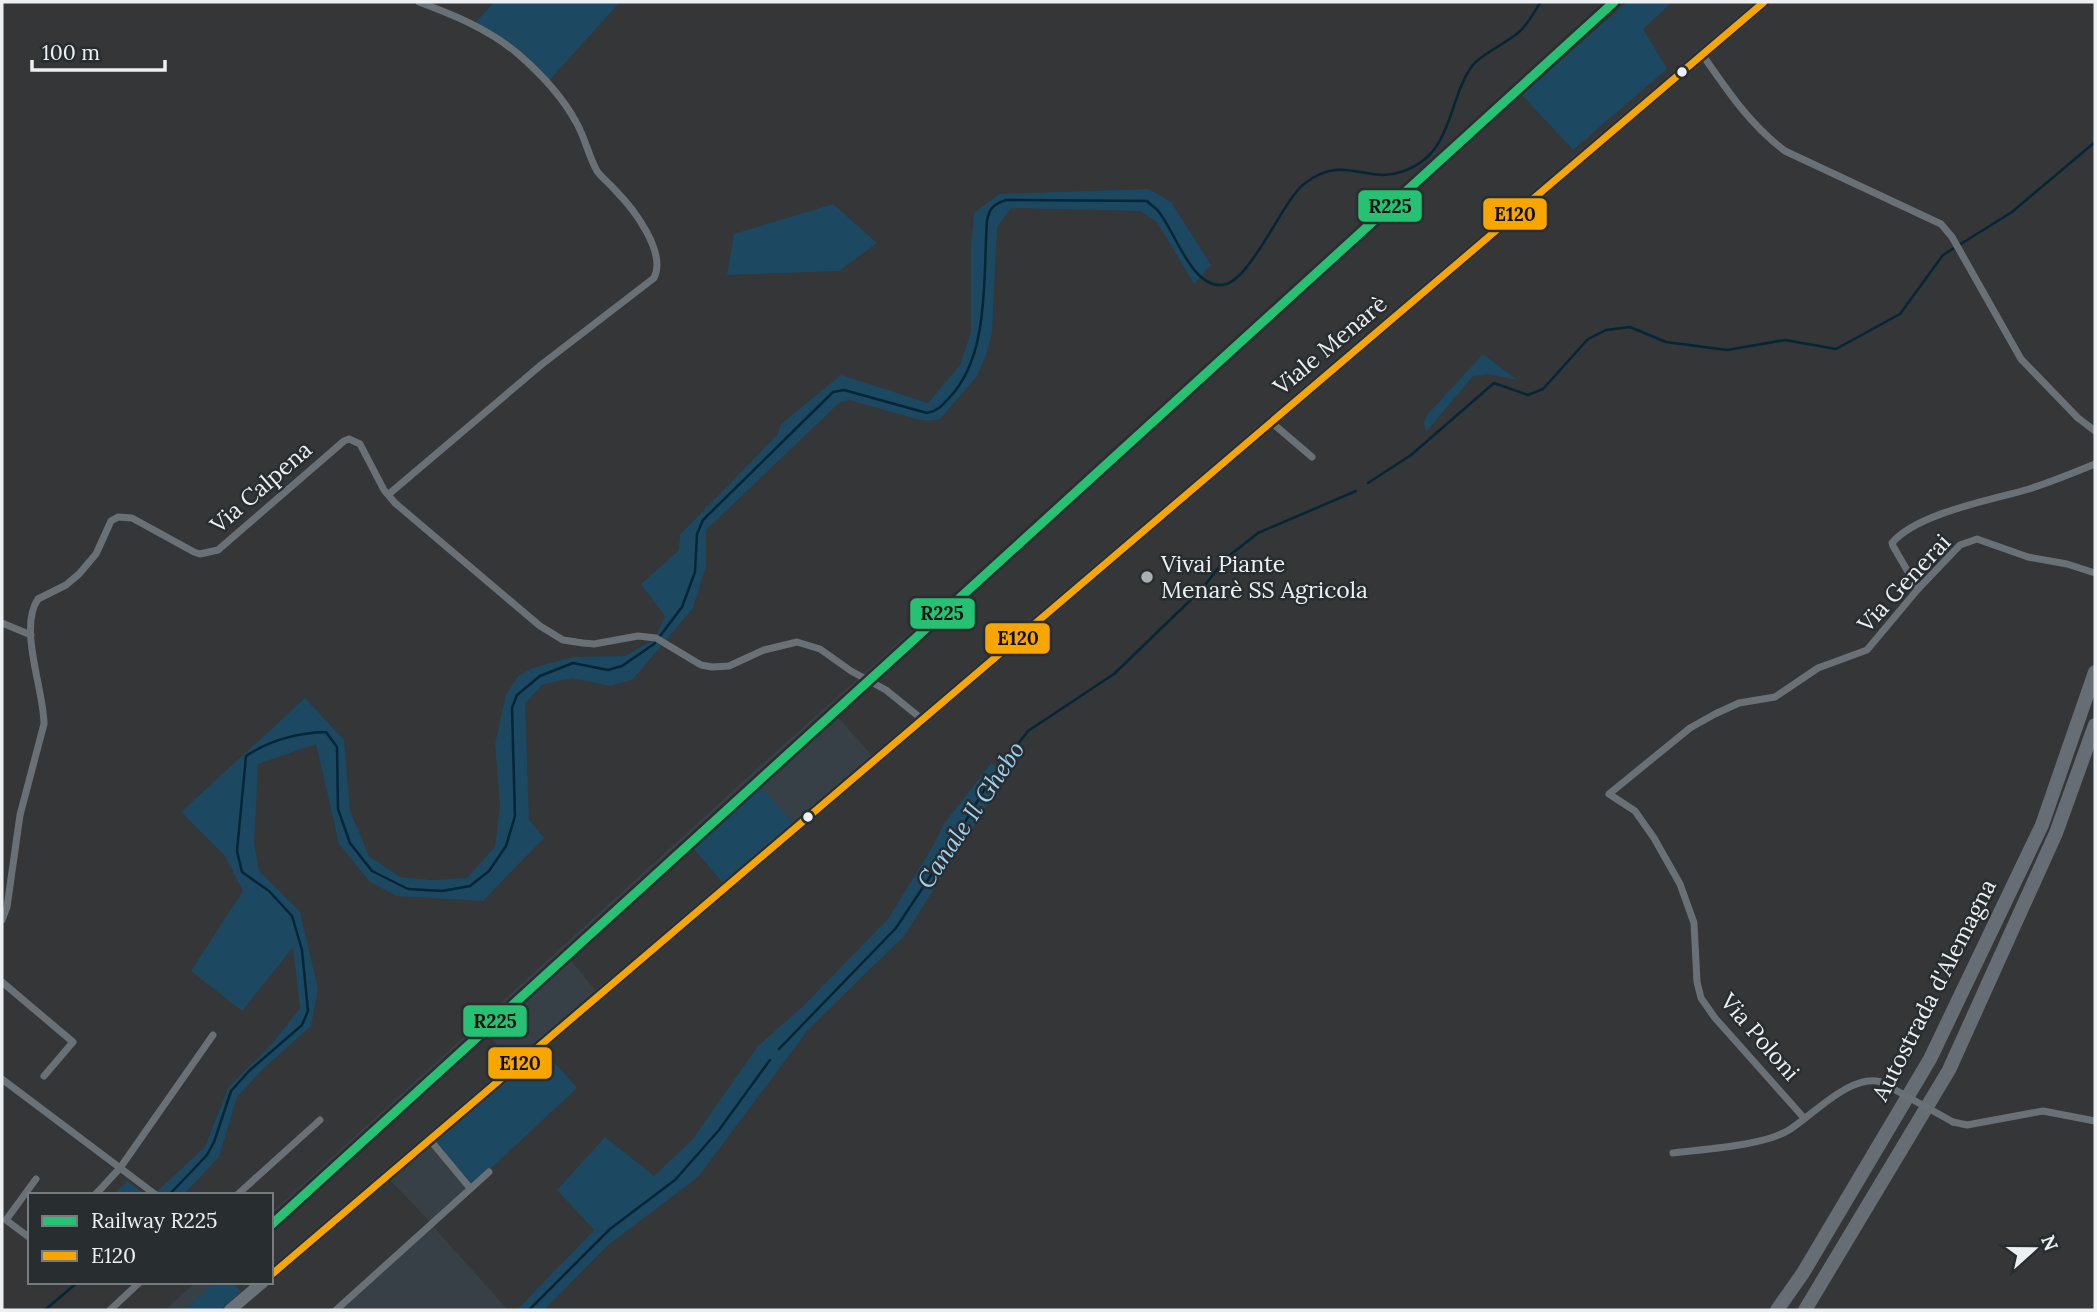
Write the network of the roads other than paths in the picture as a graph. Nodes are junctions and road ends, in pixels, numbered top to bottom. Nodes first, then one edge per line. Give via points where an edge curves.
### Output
1 (419, 2) edge
2 (1764, 2) edge
3 (1702, 54) junction
4 (1271, 422) junction
5 (2095, 431) edge
6 (1312, 457) dead end
7 (2095, 464) edge
8 (389, 494) junction
9 (2095, 573) edge
10 (1918, 589) junction
11 (2, 623) edge
12 (31, 635) junction
13 (2095, 672) edge
14 (923, 720) junction
15 (2095, 725) edge
16 (1609, 794) joint
17 (2, 920) edge
18 (2, 982) edge
19 (213, 1035) dead end
20 (44, 1076) dead end
21 (2, 1079) edge
22 (1804, 1118) junction
23 (320, 1120) dead end
24 (2095, 1121) edge
25 (430, 1140) junction
26 (1673, 1153) dead end
27 (120, 1168) junction
28 (489, 1172) dead end
29 (36, 1179) dead end
30 (470, 1188) junction
31 (97, 1193) edge
32 (154, 1193) edge
33 (239, 1193) edge
34 (28, 1236) edge
35 (273, 1273) edge
36 (138, 1284) edge
37 (261, 1284) edge
38 (110, 1310) edge
39 (230, 1310) edge
40 (336, 1310) edge
41 (1777, 1310) edge
42 (1805, 1310) edge

1 - 8 street via 474,24 536,71 576,121 597,170 644,228 658,270 654,278 541,365
2 - 3 main road, Viale Menarè
3 - 4 main road, Viale Menarè
3 - 5 street via 1743,112 1784,151 1941,224 2021,359
4 - 6 street
4 - 14 main road, Viale Menarè
7 - 10 street via 1928,519 1898,536 1893,546
8 - 12 street, Via Calpena via 360,444 349,439 211,553 194,552 132,518 118,517 111,521 96,554 79,575 38,599 30,618
8 - 14 street, Via Calpena via 520,610 563,640 594,644 638,636 659,639 712,667 729,666 797,642 820,649 886,690
9 - 10 street, Via Generai via 1978,539 1960,545
10 - 16 street, Via Generai via 1867,650 1818,668 1775,697 1715,713
11 - 12 street
12 - 17 street, Via Calpena via 44,724 20,815
13 - 41 highway, Autostrada d'Alemagna via 2042,825 1930,1059
14 - 25 main road, Viale Menarè
15 - 42 highway, Autostrada d'Alemagna via 2056,833 1949,1070
16 - 22 street, Via Poloni via 1635,811 1680,884 1694,923 1701,998
18 - 20 street via 73,1042
19 - 27 street
21 - 27 street
22 - 24 street, bridge via 1861,1082 1874,1080 1967,1125 2043,1111
22 - 26 street via 1770,1138
23 - 33 street
25 - 30 street
25 - 35 main road, Viale Menarè
27 - 31 street
27 - 32 street
28 - 30 street
29 - 34 street via 6,1220
30 - 40 street
36 - 38 street
37 - 39 main road

